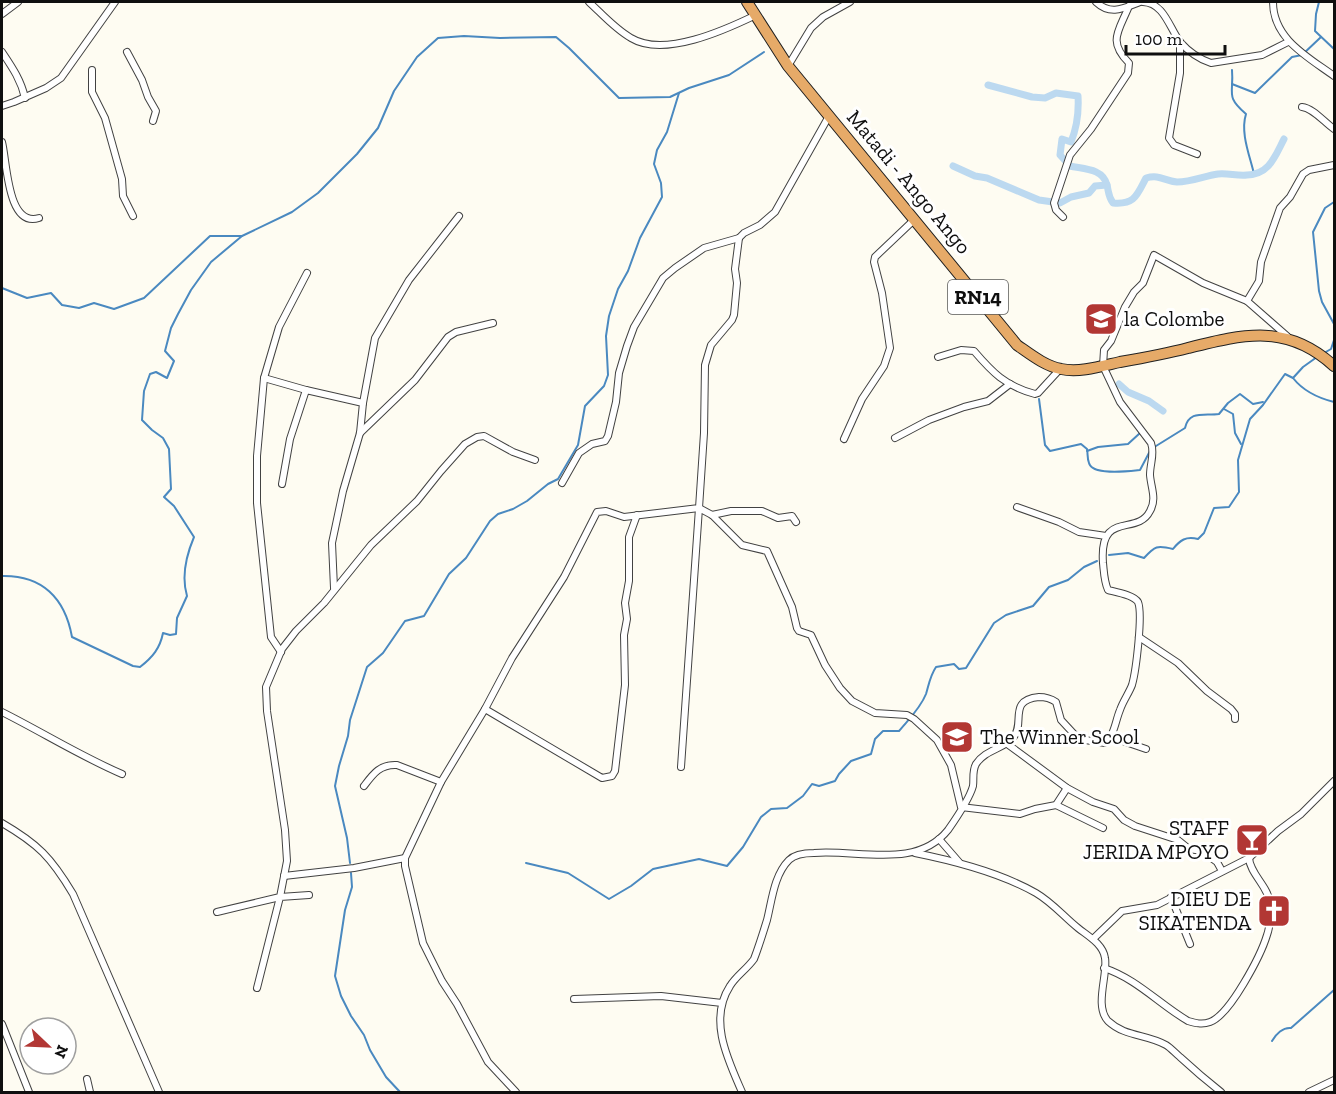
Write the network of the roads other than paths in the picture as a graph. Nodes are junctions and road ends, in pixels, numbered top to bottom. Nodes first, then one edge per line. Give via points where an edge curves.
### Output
1 (18, 2) edge
2 (115, 2) edge
3 (589, 2) edge
4 (747, 2) edge
5 (850, 2) edge
6 (1096, 2) edge
7 (1142, 2) edge
8 (1273, 2) edge
9 (1129, 6) junction
10 (2, 14) edge
11 (757, 15) junction
12 (1180, 41) junction
13 (1288, 42) junction
14 (2, 52) edge
15 (127, 52) dead end
16 (788, 66) junction
17 (92, 70) dead end
18 (1335, 76) edge
19 (25, 98) junction
20 (2, 106) edge
21 (1302, 106) dead end
22 (829, 116) junction
23 (153, 121) dead end
24 (1335, 129) edge
25 (2, 142) edge
26 (1197, 154) dead end
27 (1335, 165) edge
28 (133, 216) dead end
29 (459, 216) dead end
30 (1063, 217) dead end
31 (39, 218) dead end
32 (915, 219) junction
33 (739, 238) junction
34 (307, 273) dead end
35 (1246, 301) junction
36 (493, 323) dead end
37 (1289, 338) junction
38 (938, 357) dead end
39 (1103, 366) junction
40 (1335, 366) edge
41 (1060, 369) junction
42 (264, 378) junction
43 (1010, 384) junction
44 (306, 390) junction
45 (363, 403) junction
46 (360, 433) junction
47 (895, 438) dead end
48 (844, 439) dead end
49 (535, 460) dead end
50 (562, 483) dead end
51 (282, 484) dead end
52 (1017, 507) dead end
53 (699, 508) junction
54 (637, 515) junction
55 (712, 515) junction
56 (796, 522) dead end
57 (1106, 536) junction
58 (334, 589) junction
59 (1139, 637) junction
60 (281, 652) junction
61 (485, 709) junction
62 (2, 712) edge
63 (1235, 718) dead end
64 (1111, 737) junction
65 (1006, 743) junction
66 (1146, 749) dead end
67 (681, 767) dead end
68 (122, 774) dead end
69 (1335, 781) edge
70 (441, 782) junction
71 (364, 786) dead end
72 (1067, 788) junction
73 (1056, 806) junction
74 (961, 807) junction
75 (2, 823) edge
76 (1103, 828) dead end
77 (939, 839) junction
78 (914, 852) junction
79 (405, 858) junction
80 (1249, 858) junction
81 (959, 862) junction
82 (1222, 871) junction
83 (284, 876) junction
84 (309, 895) dead end
85 (280, 897) junction
86 (1171, 897) junction
87 (217, 912) dead end
88 (1094, 939) junction
89 (1190, 944) dead end
90 (1104, 969) junction
91 (257, 988) dead end
92 (574, 999) dead end
93 (722, 1003) junction
94 (2, 1024) edge
95 (87, 1078) dead end
96 (1335, 1080) edge
97 (29, 1092) edge
98 (90, 1092) edge
99 (159, 1092) edge
100 (516, 1092) edge
101 (742, 1092) edge
102 (1221, 1092) edge
103 (1309, 1092) edge

1 - 10 street
2 - 19 street via 61,78
3 - 11 street via 633,40 661,46 696,39
4 - 11 highway, Matadi - Ango Ango / RN14
5 - 16 street via 811,28
6 - 9 street via 1113,11
7 - 9 street
7 - 12 street via 1159,8
8 - 13 street
9 - 30 street via 1116,39 1119,54 1129,63 1128,73 1071,154 1054,203
11 - 16 highway, Matadi - Ango Ango / RN14
12 - 13 street via 1211,63 1262,55
12 - 26 street via 1180,73 1169,138 1174,145
13 - 18 street
14 - 19 street via 21,83
15 - 23 street via 156,111
16 - 22 highway, Matadi - Ango Ango / RN14
17 - 28 street via 92,92 105,118 123,196
19 - 20 street
21 - 24 street via 1309,107
22 - 32 highway, Matadi - Ango Ango / RN14
22 - 33 street via 775,212
25 - 31 street via 7,179 17,207 22,217
27 - 35 street via 1303,174 1280,208 1261,262 1259,281
29 - 45 street via 409,280 375,338
32 - 41 highway, Matadi - Ango Ango / RN14 via 1017,345
32 - 48 street via 875,257 890,348
33 - 50 street via 704,248 663,278 627,346 608,436 579,453
33 - 53 street via 735,315 711,345 705,366
34 - 42 street via 279,327
35 - 37 street
35 - 39 street via 1154,255 1143,283 1125,307 1112,341 1104,350
36 - 46 street via 448,337 415,380
37 - 39 highway, Matadi - Ango Ango / RN14 via 1238,336
37 - 40 highway, Matadi - Ango Ango / RN14
38 - 43 street via 961,350 974,351 985,366
39 - 41 highway, Matadi - Ango Ango / RN14
39 - 57 street via 1120,402 1154,450 1150,470 1153,504 1149,514
41 - 43 street via 1038,393
42 - 44 street
42 - 60 street via 257,503 271,637
43 - 47 street via 988,401 929,420
44 - 45 street
44 - 51 street via 290,439
45 - 46 street
46 - 58 street via 332,543
49 - 58 street via 484,436 465,444
52 - 57 street via 1079,532
53 - 54 street
53 - 55 street
53 - 67 street
54 - 61 street via 597,512 564,577 512,658
54 - 61 street via 629,537 625,685 612,776 602,778
55 - 56 street via 762,511 775,518 792,516
55 - 74 street via 742,545 768,551 797,628 812,635 825,665 852,701 875,713 907,715 937,740 951,765
57 - 59 street via 1106,585 1108,590 1137,600
58 - 60 street
59 - 63 street via 1178,663 1231,709
59 - 64 street via 1132,685
60 - 83 street via 266,687 285,830
61 - 70 street
62 - 68 street
64 - 65 street via 1097,744 1074,734 1061,720 1056,702 1043,697 1023,703 1015,735
64 - 66 street
65 - 72 street
65 - 74 street via 975,766 971,792
69 - 80 street
70 - 71 street via 390,764 374,771
70 - 79 street
72 - 73 street
72 - 82 street via 1114,808 1135,826 1202,851
73 - 74 street via 1020,814
73 - 76 street
74 - 77 street
75 - 99 street via 44,851 67,884
77 - 78 street
77 - 81 street
78 - 81 street
78 - 93 street via 867,855 829,851 789,860 778,875 754,959 731,984
79 - 83 street
79 - 100 street via 423,943 488,1062
80 - 82 street
80 - 90 street via 1270,903 1268,933 1259,957 1224,1012 1212,1021 1188,1021 1139,985
81 - 88 street via 1035,893
82 - 86 street
83 - 85 street
84 - 85 street
85 - 87 street
85 - 91 street
86 - 88 street via 1157,905 1122,911
86 - 89 street
88 - 90 street via 1106,958
90 - 102 street via 1103,1013 1107,1020 1133,1036 1152,1038 1169,1046
92 - 93 street via 661,996
93 - 101 street via 718,1019
94 - 97 street
95 - 98 street
96 - 103 street

